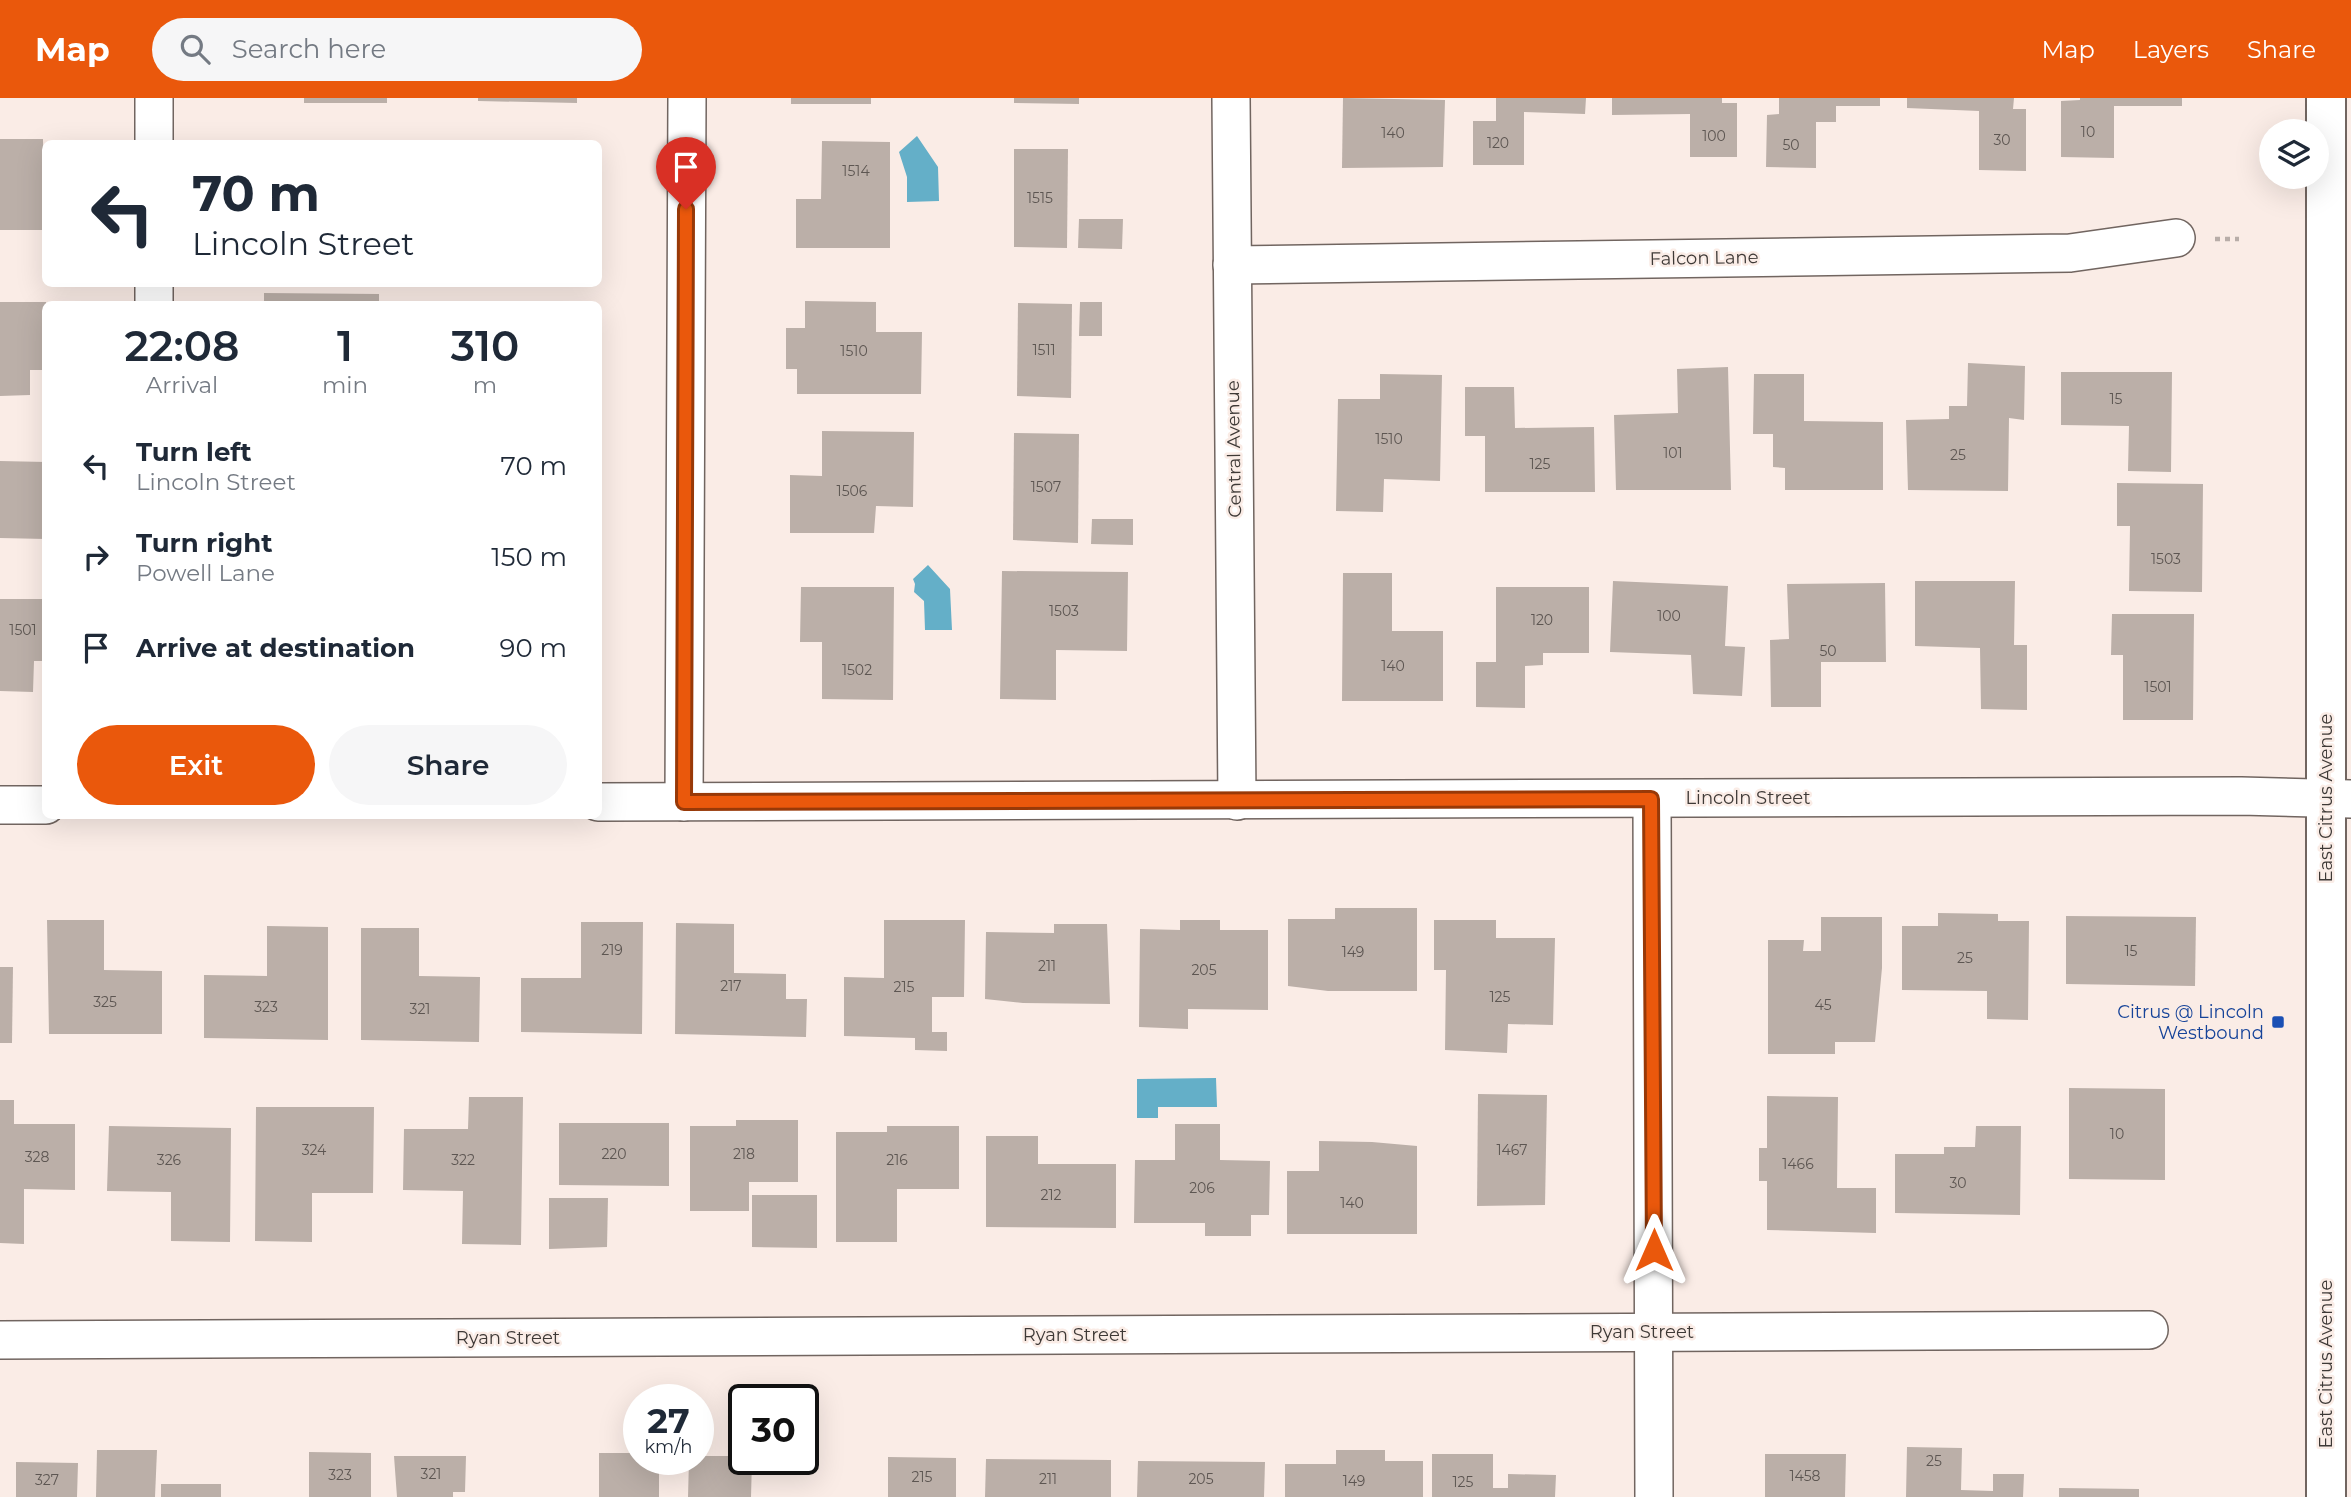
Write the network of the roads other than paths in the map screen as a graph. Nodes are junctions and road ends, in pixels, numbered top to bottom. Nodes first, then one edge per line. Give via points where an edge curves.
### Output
1 (154, 98) edge
2 (687, 98) edge
3 (1231, 98) edge
4 (2326, 98) edge
5 (154, 140) edge
6 (2176, 238) dead end
7 (1232, 265) junction
8 (1651, 799) junction
9 (2338, 799) edge
10 (1237, 801) junction
11 (602, 802) edge
12 (684, 802) junction
13 (0, 805) edge
14 (42, 805) edge
15 (2149, 1330) dead end
16 (1654, 1332) junction
17 (0, 1340) edge
18 (1654, 1497) edge
19 (2326, 1497) edge

1 - 5 street
2 - 12 street
3 - 7 street, Central Avenue
4 - 9 street, East Citrus Avenue
6 - 7 street, Falcon Lane via 2070,253
7 - 10 street, Central Avenue
8 - 9 street, Lincoln Street
8 - 10 street, Lincoln Street
8 - 16 street
9 - 19 street, East Citrus Avenue
10 - 12 street, Lincoln Street
11 - 12 street, Lincoln Street
13 - 14 street
15 - 16 street, Ryan Street
16 - 17 street, Ryan Street
16 - 18 street

